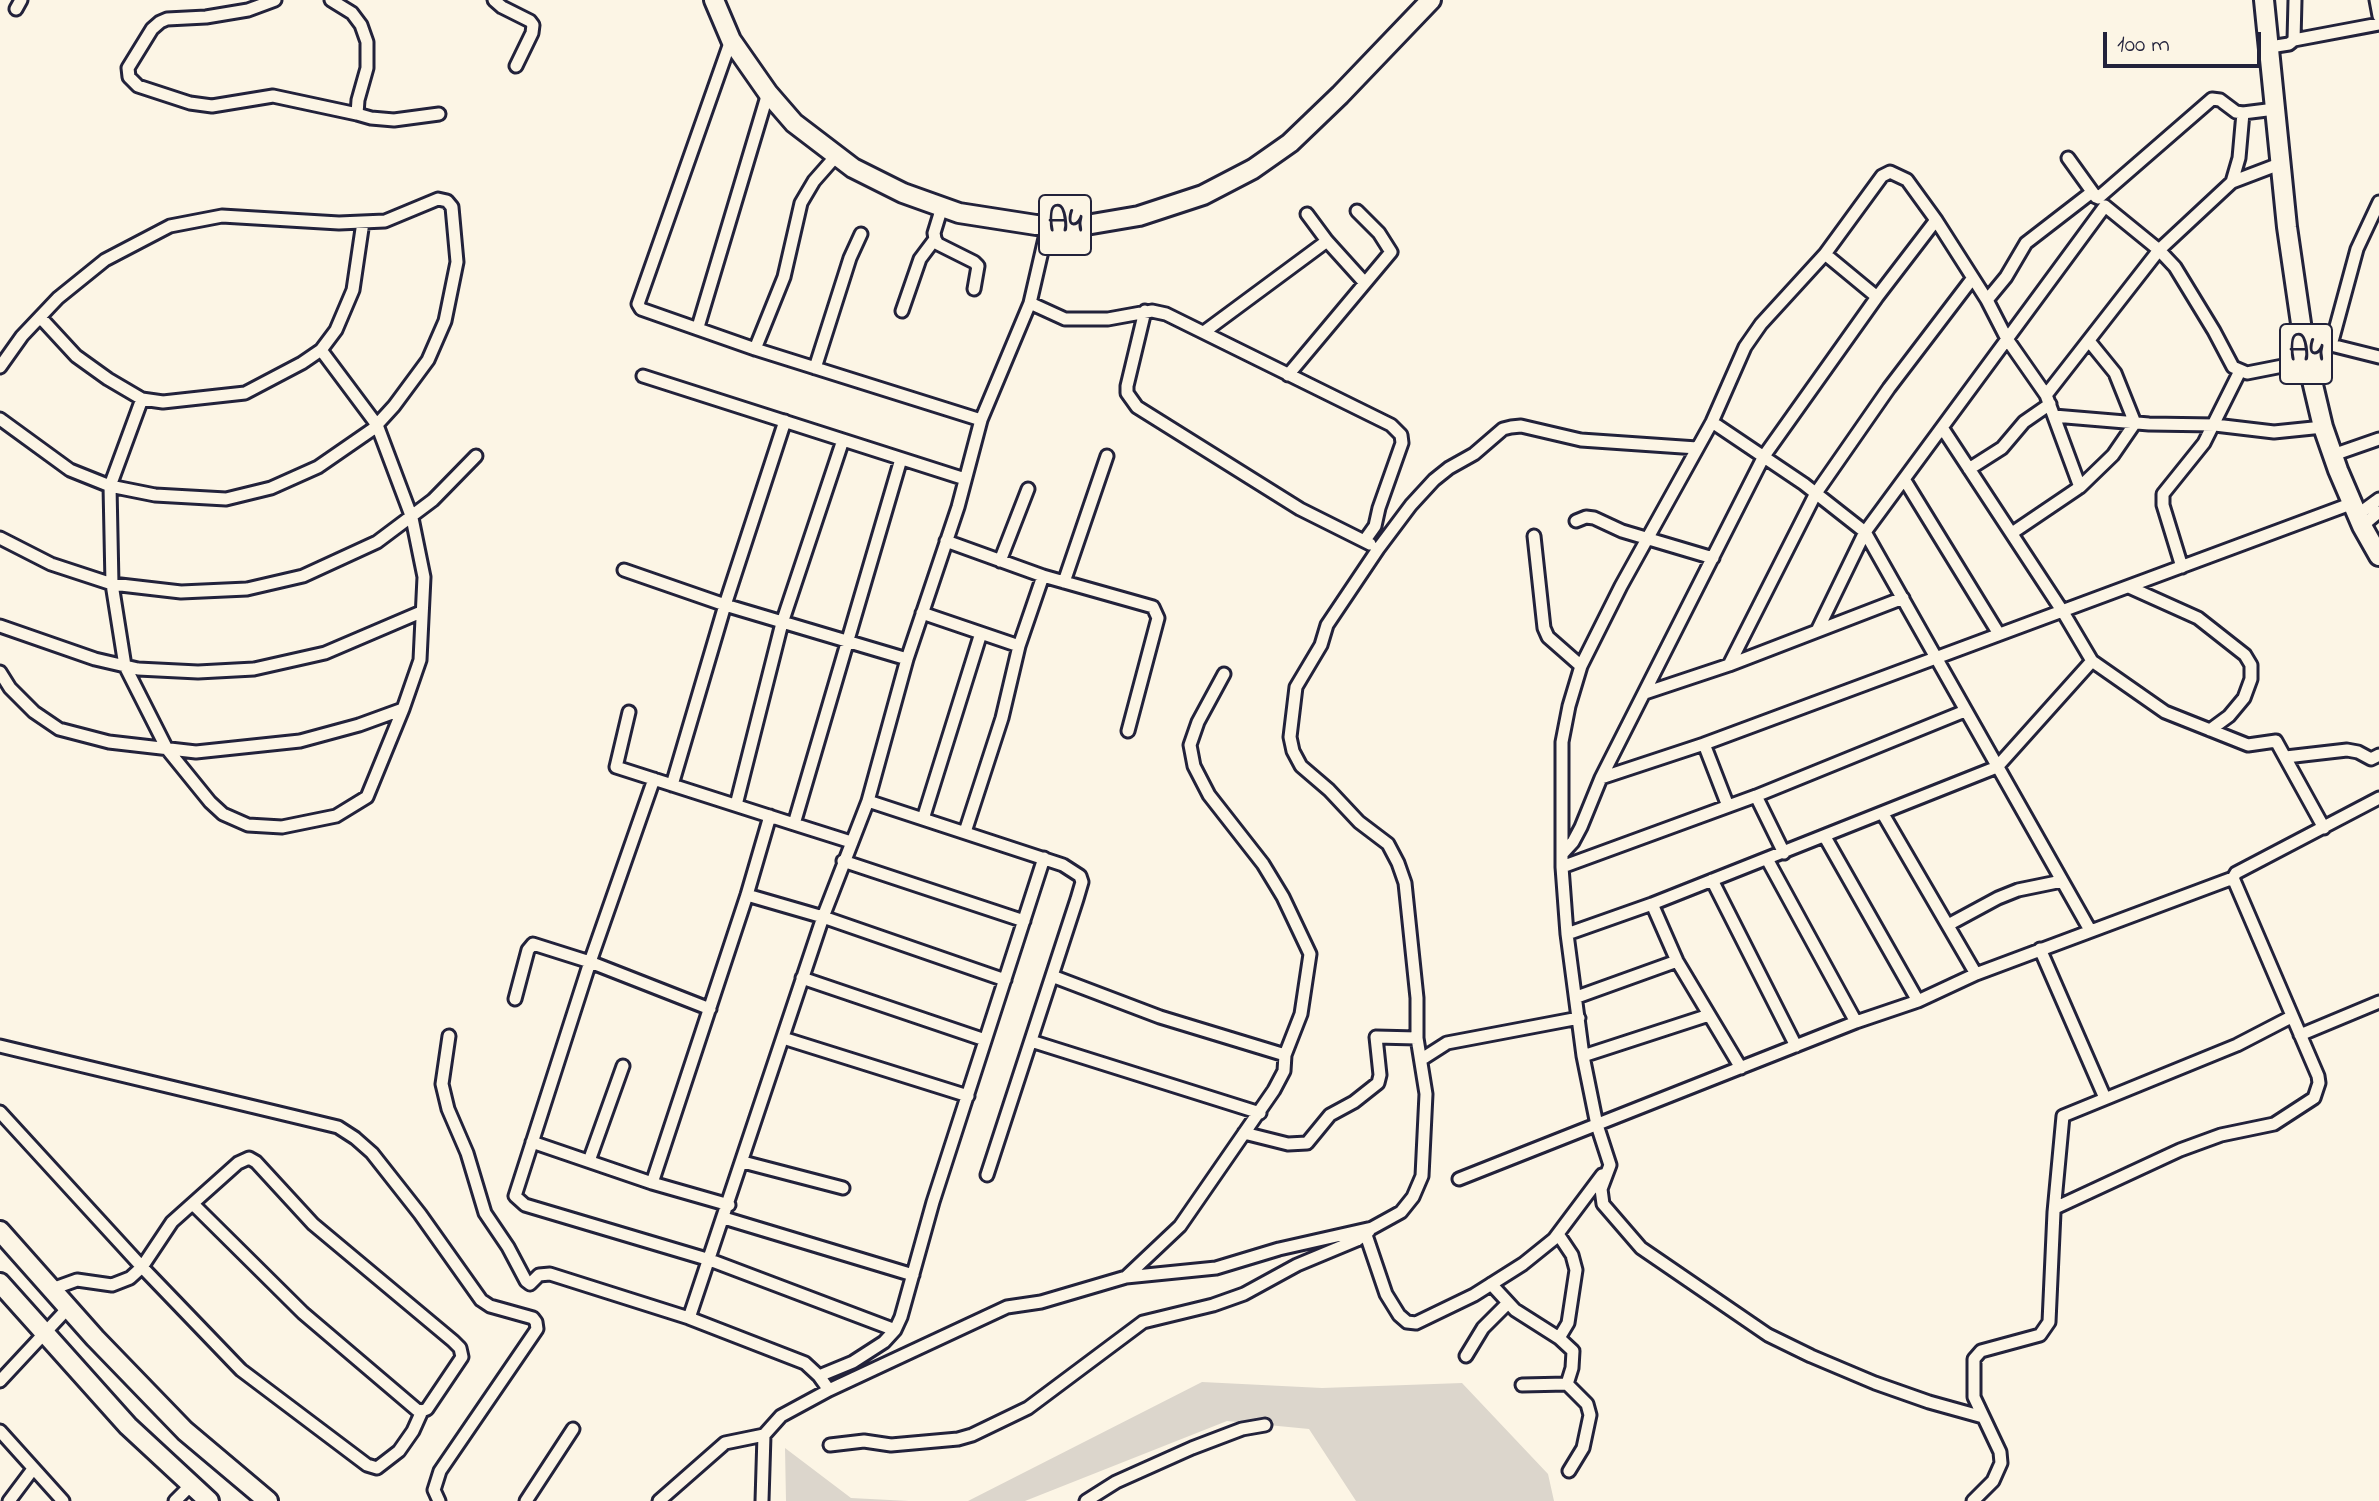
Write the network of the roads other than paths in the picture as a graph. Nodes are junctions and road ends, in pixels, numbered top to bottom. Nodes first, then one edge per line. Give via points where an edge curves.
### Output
1 (275, 0) edge
2 (331, 0) edge
3 (494, 0) edge
4 (714, 0) edge
5 (1431, 0) edge
6 (2264, 0) edge
7 (2295, 0) edge
8 (2376, 0) edge
9 (2379, 16) edge
10 (2379, 24) edge
11 (731, 40) junction
12 (2294, 40) junction
13 (2270, 47) junction
14 (516, 66) dead end
15 (768, 93) junction
16 (2275, 109) junction
17 (2243, 113) junction
18 (357, 114) junction
19 (439, 114) dead end
20 (836, 156) junction
21 (2068, 158) dead end
22 (2282, 163) junction
23 (2232, 182) junction
24 (2098, 199) junction
25 (2379, 202) edge
26 (942, 207) junction
27 (1357, 211) dead end
28 (1307, 214) dead end
29 (1936, 220) junction
30 (363, 222) junction
31 (1048, 225) junction
32 (861, 234) dead end
33 (935, 239) junction
34 (1327, 241) junction
35 (2159, 250) junction
36 (1825, 254) junction
37 (1972, 279) junction
38 (1364, 282) junction
39 (974, 289) dead end
40 (1877, 297) junction
41 (1987, 300) junction
42 (1030, 303) junction
43 (902, 311) dead end
44 (1145, 311) junction
45 (40, 317) junction
46 (698, 327) junction
47 (1204, 332) junction
48 (2007, 339) junction
49 (2089, 341) junction
50 (2331, 345) junction
51 (755, 349) junction
52 (321, 350) junction
53 (2306, 356) junction
54 (2379, 357) edge
55 (0, 367) edge
56 (815, 368) junction
57 (2240, 371) junction
58 (1288, 375) junction
59 (643, 376) dead end
60 (142, 399) junction
61 (2050, 405) junction
62 (0, 419) edge
63 (981, 420) junction
64 (785, 421) junction
65 (1712, 422) junction
66 (2135, 423) junction
67 (377, 425) junction
68 (2215, 425) junction
69 (2323, 427) junction
70 (1943, 429) junction
71 (2379, 439) edge
72 (843, 440) junction
73 (1697, 448) junction
74 (2333, 455) junction
75 (476, 456) dead end
76 (1107, 456) dead end
77 (1764, 456) junction
78 (901, 459) junction
79 (1969, 469) junction
80 (965, 479) junction
81 (1904, 479) junction
82 (110, 486) junction
83 (2080, 487) junction
84 (1028, 489) dead end
85 (1816, 493) junction
86 (2379, 499) edge
87 (2379, 512) edge
88 (2357, 515) junction
89 (412, 518) junction
90 (1576, 521) dead end
91 (1865, 532) junction
92 (2012, 533) junction
93 (1534, 536) dead end
94 (0, 538) edge
95 (1647, 539) junction
96 (1365, 540) junction
97 (946, 541) junction
98 (1378, 549) junction
99 (2379, 556) edge
100 (1713, 558) junction
101 (1000, 561) junction
102 (2182, 567) junction
103 (624, 570) dead end
104 (1043, 576) junction
105 (1064, 582) junction
106 (112, 584) junction
107 (2129, 587) junction
108 (1903, 598) junction
109 (725, 605) junction
110 (421, 612) junction
111 (2063, 612) junction
112 (922, 613) junction
113 (782, 623) junction
114 (0, 626) edge
115 (1817, 631) junction
116 (981, 633) junction
117 (1999, 634) junction
118 (846, 642) junction
119 (1019, 646) junction
120 (1936, 657) junction
121 (907, 659) junction
122 (2092, 661) junction
123 (1729, 665) junction
124 (125, 666) junction
125 (1581, 666) junction
126 (0, 672) edge
127 (1224, 674) dead end
128 (1645, 693) junction
129 (403, 709) junction
130 (1965, 711) junction
131 (629, 712) dead end
132 (2210, 730) junction
133 (1128, 731) dead end
134 (1704, 744) junction
135 (167, 749) junction
136 (2379, 755) edge
137 (2286, 757) junction
138 (1997, 767) junction
139 (1601, 778) junction
140 (654, 779) junction
141 (672, 785) junction
142 (1756, 796) junction
143 (2379, 798) edge
144 (868, 801) junction
145 (736, 805) junction
146 (1728, 806) junction
147 (1883, 814) junction
148 (770, 816) junction
149 (923, 819) junction
150 (794, 824) junction
151 (2324, 828) junction
152 (965, 832) junction
153 (1825, 837) junction
154 (851, 842) junction
155 (1784, 853) junction
156 (1562, 854) junction
157 (1044, 858) junction
158 (1767, 859) junction
159 (843, 861) junction
160 (1562, 867) junction
161 (2233, 878) junction
162 (1712, 880) junction
163 (2062, 881) junction
164 (747, 895) junction
165 (1652, 904) junction
166 (823, 917) junction
167 (1024, 921) junction
168 (1948, 925) junction
169 (2090, 930) junction
170 (1567, 934) junction
171 (2040, 949) junction
172 (1677, 961) junction
173 (590, 962) junction
174 (1976, 974) junction
175 (1052, 976) junction
176 (802, 978) junction
177 (1005, 980) junction
178 (1577, 997) junction
179 (515, 999) dead end
180 (1918, 1001) junction
181 (2379, 1002) edge
182 (710, 1009) junction
183 (1709, 1015) junction
184 (2291, 1017) junction
185 (1579, 1018) junction
186 (1856, 1022) junction
187 (2300, 1035) junction
188 (449, 1036) dead end
189 (783, 1038) junction
190 (1417, 1038) junction
191 (985, 1040) junction
192 (1031, 1041) junction
193 (0, 1046) edge
194 (1796, 1046) junction
195 (1285, 1055) junction
196 (1583, 1056) junction
197 (1422, 1059) junction
198 (623, 1066) dead end
199 (1741, 1068) junction
200 (968, 1096) junction
201 (2105, 1098) junction
202 (0, 1112) edge
203 (1260, 1113) junction
204 (1597, 1125) junction
205 (1244, 1133) junction
206 (532, 1142) junction
207 (589, 1161) junction
208 (743, 1162) junction
209 (1610, 1165) junction
210 (987, 1175) dead end
211 (1459, 1179) dead end
212 (652, 1183) junction
213 (843, 1188) dead end
214 (194, 1205) junction
215 (729, 1205) junction
216 (2055, 1208) junction
217 (724, 1218) junction
218 (0, 1231) edge
219 (1369, 1232) junction
220 (1558, 1234) junction
221 (710, 1260) junction
222 (142, 1267) junction
223 (913, 1275) junction
224 (1126, 1277) junction
225 (0, 1283) edge
226 (1491, 1284) junction
227 (52, 1289) junction
228 (1508, 1303) junction
229 (68, 1308) junction
230 (689, 1318) junction
231 (895, 1330) junction
232 (44, 1332) junction
233 (1559, 1338) junction
234 (1466, 1356) dead end
235 (819, 1376) junction
236 (0, 1381) edge
237 (1567, 1384) junction
238 (1522, 1385) dead end
239 (829, 1390) junction
240 (422, 1411) junction
241 (1983, 1417) junction
242 (1265, 1425) dead end
243 (573, 1429) dead end
244 (0, 1431) edge
245 (764, 1435) junction
246 (830, 1445) dead end
247 (33, 1469) junction
248 (1569, 1471) dead end
249 (191, 1485) junction
250 (9, 1501) edge
251 (63, 1501) edge
252 (175, 1501) edge
253 (209, 1501) edge
254 (268, 1501) edge
255 (439, 1501) edge
256 (526, 1501) edge
257 (659, 1501) edge
258 (762, 1501) edge
259 (1086, 1501) edge
260 (1973, 1501) edge

1 - 18 street via 248,10 160,22 128,68 129,77 138,86 190,103 212,106 273,96
2 - 18 street via 352,13 367,42
3 - 14 street via 533,25
4 - 11 main road, A4
5 - 31 main road, A4 via 1290,143 1253,169 1171,207 1086,225
6 - 13 main road, A4
7 - 12 street
8 - 9 street
10 - 12 street
11 - 15 main road, A4
11 - 46 street via 638,304 649,313
12 - 13 street
13 - 16 main road, A4
15 - 20 main road, A4 via 794,123
15 - 46 street
16 - 17 street
16 - 22 main road, A4
17 - 23 street
17 - 24 street via 2212,99
18 - 19 street via 394,120
20 - 26 main road, A4 via 903,193
20 - 51 street via 801,203 784,277
21 - 24 street
22 - 23 street
22 - 53 main road, A4
23 - 35 street
24 - 35 street
24 - 41 street via 2026,243
24 - 48 street
25 - 50 street via 2357,249
26 - 31 main road, A4
26 - 33 street
27 - 38 street via 1391,249
28 - 34 street
29 - 36 street via 1907,180 1890,172
29 - 37 street
29 - 40 street
30 - 45 street via 222,216 170,226 105,260
30 - 52 street via 353,290
30 - 67 street via 385,221 438,199 447,201 457,262 445,321 428,360
31 - 42 street
32 - 56 street
33 - 39 street via 978,266
33 - 43 street via 920,259
34 - 38 street
34 - 47 street
35 - 49 street
35 - 57 street
36 - 40 street
36 - 65 street via 1749,341
37 - 41 street
37 - 85 street
38 - 58 street
40 - 77 street
41 - 48 street
42 - 44 street via 1065,319 1086,321
42 - 63 street
44 - 47 street via 1166,314
44 - 96 street via 1127,386 1137,407 1300,509
45 - 55 street
45 - 60 street via 76,356
46 - 51 street
47 - 58 street
48 - 61 street
48 - 70 street
49 - 61 street
49 - 66 street via 2115,373
50 - 53 street
50 - 54 street
51 - 56 street
52 - 60 street via 245,393 163,402
52 - 67 street
53 - 57 street
53 - 69 main road, A4
56 - 63 street
57 - 68 street
58 - 96 street via 1391,425 1401,435 1375,526
59 - 64 street
60 - 82 street
61 - 66 street
61 - 79 street
61 - 83 street
62 - 82 street via 70,470
63 - 80 street
64 - 72 street
64 - 109 street
65 - 73 street
65 - 77 street
66 - 68 street
66 - 83 street via 2113,455
67 - 82 street via 318,467 271,488 226,499
67 - 89 street
68 - 69 street via 2274,432
68 - 102 street via 2163,494
69 - 74 main road, A4
70 - 79 street
70 - 81 street
71 - 74 street
72 - 78 street
72 - 113 street
73 - 95 street
73 - 98 street via 1581,440 1521,426 1503,429 1434,480
74 - 88 main road, A4
75 - 89 street
76 - 105 street
77 - 85 street
77 - 100 street
78 - 80 street
78 - 118 street
79 - 92 street
80 - 97 street
81 - 91 street
81 - 117 street
82 - 106 street
83 - 92 street
84 - 101 street
85 - 91 street
85 - 123 street
86 - 88 street
87 - 88 street
88 - 99 main road, A4
88 - 102 street
89 - 106 street via 377,542 303,576 247,589 181,592
89 - 110 street via 424,577
90 - 95 street via 1594,518
91 - 108 street
91 - 115 street
92 - 111 street
93 - 125 street via 1544,628
94 - 106 street via 51,564
95 - 100 street
95 - 125 street
96 - 98 street
97 - 101 street
97 - 112 street
98 - 190 street via 1327,625 1296,687 1290,737 1301,766 1379,836 1398,863 1405,883
100 - 128 street
101 - 104 street
102 - 107 street
103 - 109 street
104 - 105 street
104 - 119 street
105 - 133 street via 1157,611
106 - 124 street
107 - 111 street
107 - 132 street via 2198,618 2251,665 2244,698
108 - 115 street
108 - 120 street
109 - 113 street
109 - 141 street
110 - 124 street via 325,653 254,669 198,672
110 - 129 street via 420,660
111 - 117 street
111 - 122 street
112 - 116 street
112 - 121 street
113 - 118 street
113 - 145 street
114 - 124 street
115 - 123 street
116 - 119 street
116 - 149 street
117 - 120 street
118 - 121 street
118 - 150 street
119 - 152 street
120 - 130 street
120 - 134 street
121 - 144 street
122 - 132 street via 2165,712
122 - 138 street
123 - 128 street
124 - 135 street
125 - 156 street via 1562,742
126 - 135 street via 34,712 59,729
127 - 195 street via 1190,745 1209,795 1270,875 1310,954 1301,1014
128 - 139 street
129 - 135 street via 300,741 196,752
129 - 135 street via 367,797 336,816 282,827 248,825 223,814
130 - 138 street
130 - 142 street
131 - 140 street via 616,767
132 - 137 street via 2248,745 2276,741
134 - 139 street
134 - 146 street
136 - 137 street via 2371,759 2347,750
137 - 151 street
138 - 147 street
138 - 163 street
139 - 156 street via 1581,827
140 - 141 street
140 - 173 street
141 - 145 street
142 - 146 street
142 - 155 street
143 - 151 street
144 - 149 street
144 - 154 street
145 - 148 street
146 - 160 street
147 - 153 street
147 - 168 street
148 - 150 street
148 - 164 street
149 - 152 street
150 - 154 street
151 - 161 street
152 - 157 street
153 - 155 street
153 - 180 street
154 - 159 street
155 - 158 street
156 - 160 street
157 - 167 street
157 - 175 street via 1074,870 1082,882
158 - 162 street
158 - 186 street
159 - 166 street
159 - 167 street
160 - 170 street
161 - 169 street
161 - 184 street
162 - 165 street
162 - 194 street
163 - 168 street via 2018,890
163 - 169 street
164 - 166 street
164 - 182 street
165 - 170 street
165 - 172 street
166 - 176 street
166 - 177 street
167 - 177 street
168 - 174 street
169 - 171 street
170 - 178 street
171 - 174 street
171 - 201 street
172 - 178 street
172 - 183 street
173 - 179 street via 533,944
173 - 182 street
173 - 206 street
174 - 180 street
175 - 192 street
175 - 195 street via 1160,1017
176 - 189 street
176 - 191 street
177 - 191 street
178 - 185 street
180 - 186 street
181 - 187 street
182 - 212 street
183 - 196 street
183 - 199 street
184 - 187 street
184 - 201 street via 2237,1045
185 - 196 street
185 - 197 street via 1447,1043
186 - 194 street
187 - 216 street via 2319,1083 2310,1101 2274,1124 2194,1145
188 - 230 street via 442,1084 448,1109 485,1213 526,1281 550,1274
189 - 200 street
189 - 208 street
190 - 197 street
190 - 205 street via 1376,1037 1378,1083 1334,1111 1307,1143
191 - 200 street
192 - 203 street
192 - 210 street
193 - 255 street via 338,1127 372,1153 481,1300 533,1318 537,1329 440,1471 434,1490
194 - 199 street
195 - 203 street via 1284,1071
196 - 204 street
197 - 219 street via 1422,1176 1401,1212
198 - 207 street
199 - 204 street
200 - 223 street
201 - 216 street via 2063,1116
202 - 222 street
203 - 205 street
204 - 209 street
204 - 211 street
205 - 224 street via 1180,1226
206 - 207 street
206 - 221 street via 517,1201
207 - 212 street
208 - 213 street
208 - 215 street
209 - 220 street
209 - 241 street via 1601,1189 1603,1204 1641,1248 1768,1335 1875,1383
212 - 215 street
214 - 222 street via 172,1222
214 - 240 street via 303,1313
214 - 240 street via 238,1163 249,1158 256,1162 313,1224 460,1348 462,1357
215 - 217 street
216 - 241 street via 2049,1322 2040,1335 1981,1351 1974,1359 1974,1397
217 - 221 street
217 - 223 street
218 - 227 main road
219 - 224 street via 1279,1249 1216,1268
219 - 226 street via 1386,1294 1407,1322 1427,1319
219 - 246 street via 1244,1294 1143,1322 1028,1408 972,1435 891,1445
220 - 226 street
220 - 233 street via 1576,1270 1568,1323
221 - 230 street
221 - 231 street
222 - 227 street via 112,1285 77,1280
222 - 240 street via 241,1370 367,1465 377,1468 399,1451
223 - 231 street
224 - 239 street via 1007,1307
225 - 232 main road
226 - 228 street
227 - 229 main road
228 - 233 street
228 - 234 street via 1483,1328
229 - 232 street
229 - 254 main road via 185,1431
230 - 235 street via 805,1363
231 - 235 street via 853,1362
232 - 236 street
232 - 249 main road via 128,1426
233 - 237 street via 1575,1356
235 - 239 street
237 - 238 street
237 - 248 street via 1587,1404 1590,1415 1583,1448
239 - 245 street via 781,1416
241 - 260 street via 2001,1463 1993,1481
242 - 259 street via 1192,1448
243 - 256 street
244 - 247 street
245 - 257 street via 725,1443
245 - 258 street
247 - 250 street
247 - 251 street
249 - 252 street
249 - 253 main road

